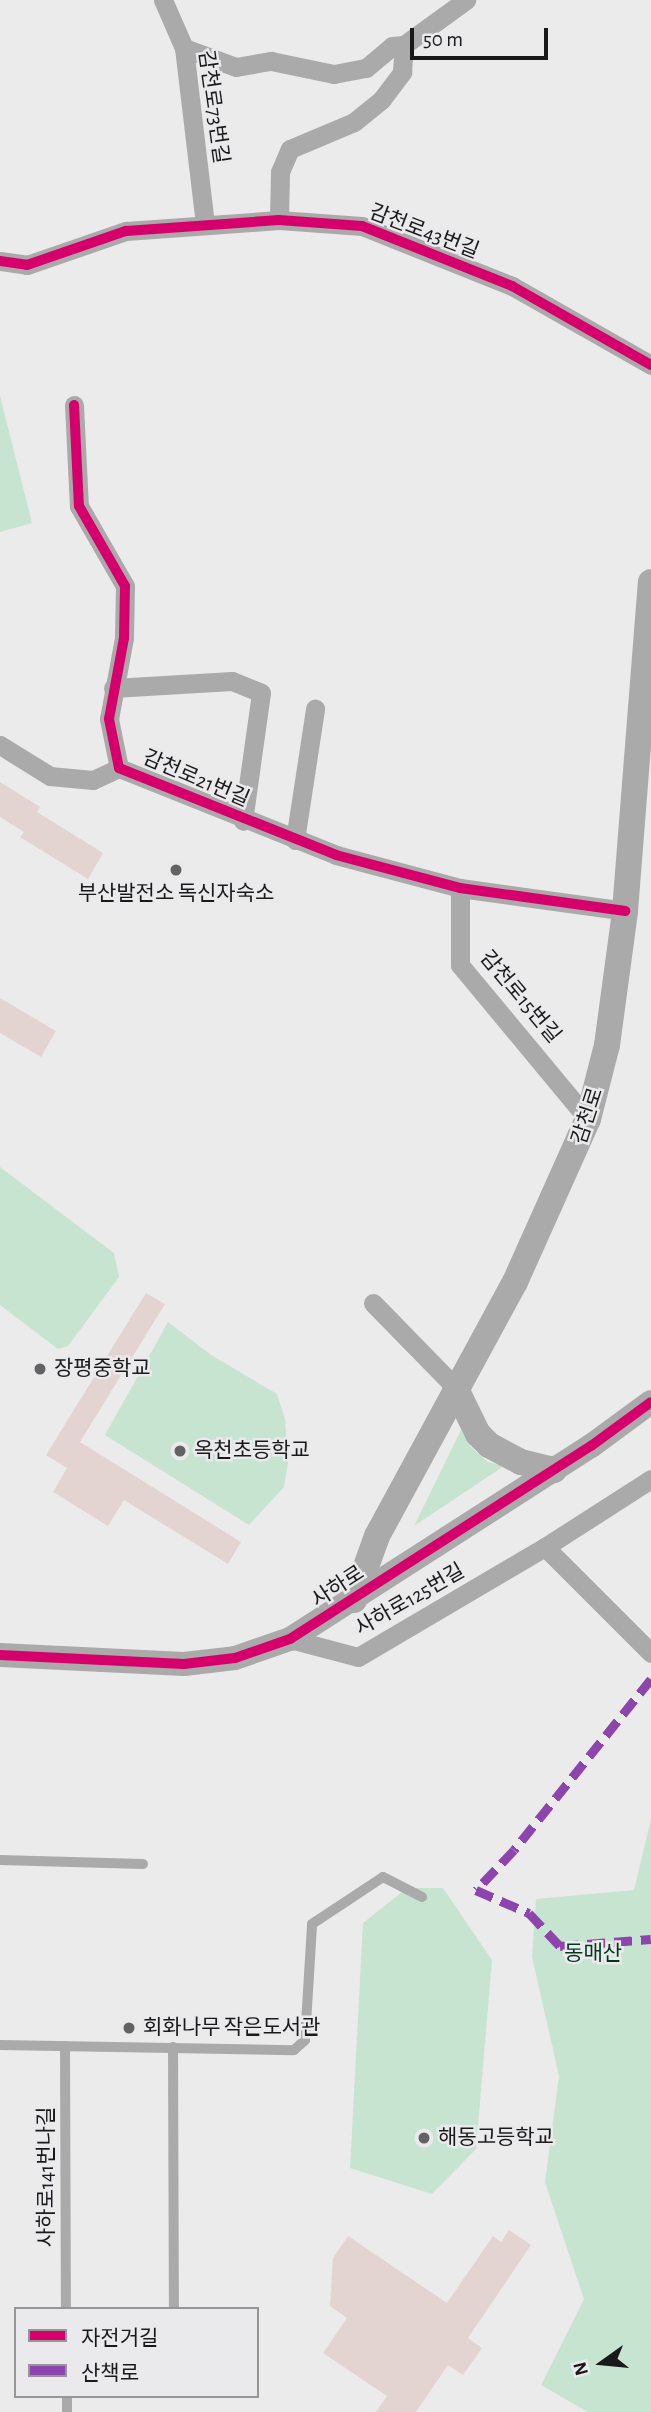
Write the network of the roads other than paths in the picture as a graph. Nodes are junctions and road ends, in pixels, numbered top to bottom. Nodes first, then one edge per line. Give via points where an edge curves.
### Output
1 (163, 0) edge
2 (466, 0) edge
3 (404, 45) junction
4 (184, 48) junction
5 (279, 220) junction
6 (205, 224) junction
7 (0, 261) edge
8 (651, 365) edge
9 (74, 405) dead end
10 (651, 582) edge
11 (113, 688) junction
12 (315, 709) dead end
13 (0, 745) edge
14 (119, 768) junction
15 (643, 811) edge
16 (243, 821) junction
17 (295, 840) junction
18 (460, 888) junction
19 (625, 911) junction
20 (588, 1119) junction
21 (373, 1303) dead end
22 (455, 1387) junction
23 (651, 1402) edge
24 (554, 1470) junction
25 (651, 1479) edge
26 (545, 1547) junction
27 (354, 1600) junction
28 (290, 1639) junction
29 (651, 1653) edge
30 (0, 1655) edge
31 (0, 1860) edge
32 (143, 1864) dead end
33 (422, 1897) dead end
34 (0, 2045) edge
35 (65, 2046) junction
36 (173, 2046) junction
37 (66, 2307) edge
38 (174, 2307) edge

1 - 4 street, 감천로73번길
2 - 3 street
3 - 4 street via 391,46 366,68 334,74 271,61 236,67
3 - 5 street via 402,72 382,99 354,122 290,149 280,172
4 - 6 street, 감천로73번길
5 - 6 street, 감천로43번길
5 - 8 street, 감천로43번길 via 362,226 512,286
6 - 7 street, 감천로43번길 via 125,230 27,265
9 - 11 street, 감천로21번길 via 79,506 125,586 124,638
10 - 15 main road, 감천로
11 - 14 street, 감천로21번길 via 109,719
11 - 16 street via 232,681 261,693
12 - 17 street
13 - 14 street via 50,776 93,780
14 - 16 street, 감천로21번길
15 - 19 main road, 감천로
16 - 17 street, 감천로21번길
17 - 18 street, 감천로21번길
18 - 19 street, 감천로21번길
18 - 20 street, 감천로15번길 via 460,965
19 - 20 main road, 감천로 via 607,1045
20 - 22 main road, 감천로 via 515,1282
21 - 22 street
22 - 24 main road via 478,1434 489,1445 522,1462
22 - 27 main road, 감천로 via 377,1536
23 - 24 street, 사하로
24 - 27 street, 사하로
25 - 26 street, 사하로125번길
26 - 28 street, 사하로125번길 via 358,1657
26 - 29 street
27 - 28 street, 사하로
28 - 30 street, 사하로 via 235,1658 184,1664
31 - 32 lane
33 - 36 lane via 383,1877 312,1924 305,2040 294,2050
34 - 35 lane
35 - 36 lane
35 - 37 lane, 사하로141번나길
36 - 38 lane

